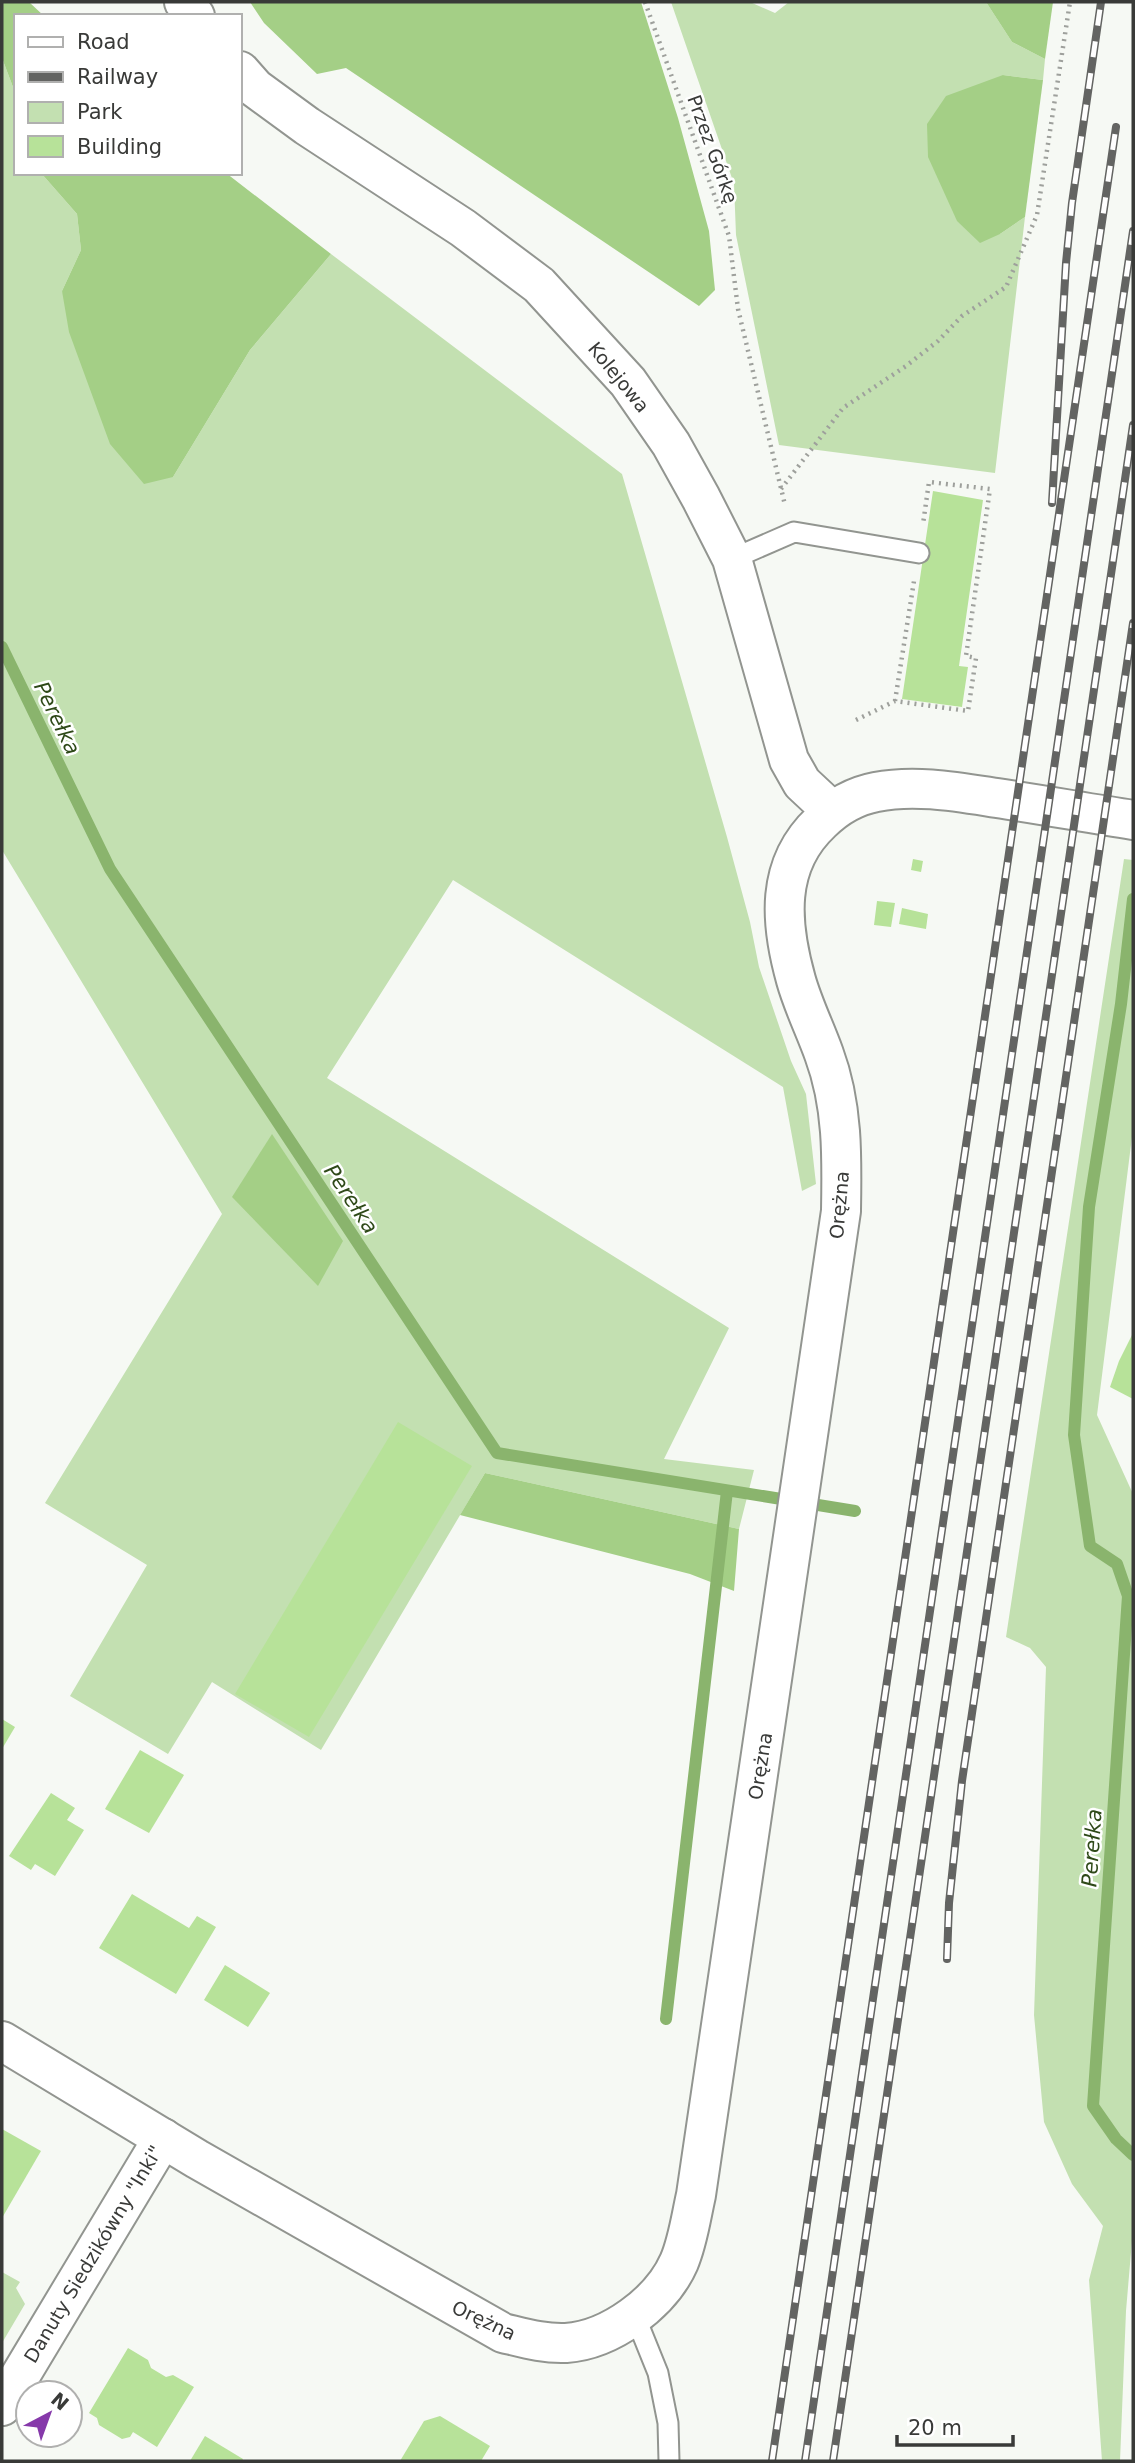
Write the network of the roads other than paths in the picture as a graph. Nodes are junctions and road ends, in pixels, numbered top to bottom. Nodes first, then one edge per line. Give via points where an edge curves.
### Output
1 (242, 73) edge
2 (919, 553) road end
3 (732, 559) junction
4 (832, 811) junction
5 (1133, 820) edge
6 (2, 2041) edge
7 (163, 2138) junction
8 (635, 2316) junction
9 (2, 2406) edge
10 (669, 2461) edge

1 - 3 street, Kolejowa via 307,126 463,228 539,285 628,382 671,444
2 - 3 lane via 794,532
3 - 4 street, Kolejowa via 789,760 802,783
4 - 5 street, Orężna via 859,797 908,789 958,792
4 - 8 street, Orężna via 809,833 788,871 785,910 796,979 836,1097 843,1144 841,1211 698,2183 678,2264
6 - 7 street, Orężna
7 - 8 street, Orężna via 503,2333 537,2342 568,2343 603,2334
7 - 9 street, Danuty Siedzikówny "Inki"
8 - 10 lane via 658,2373 668,2423

